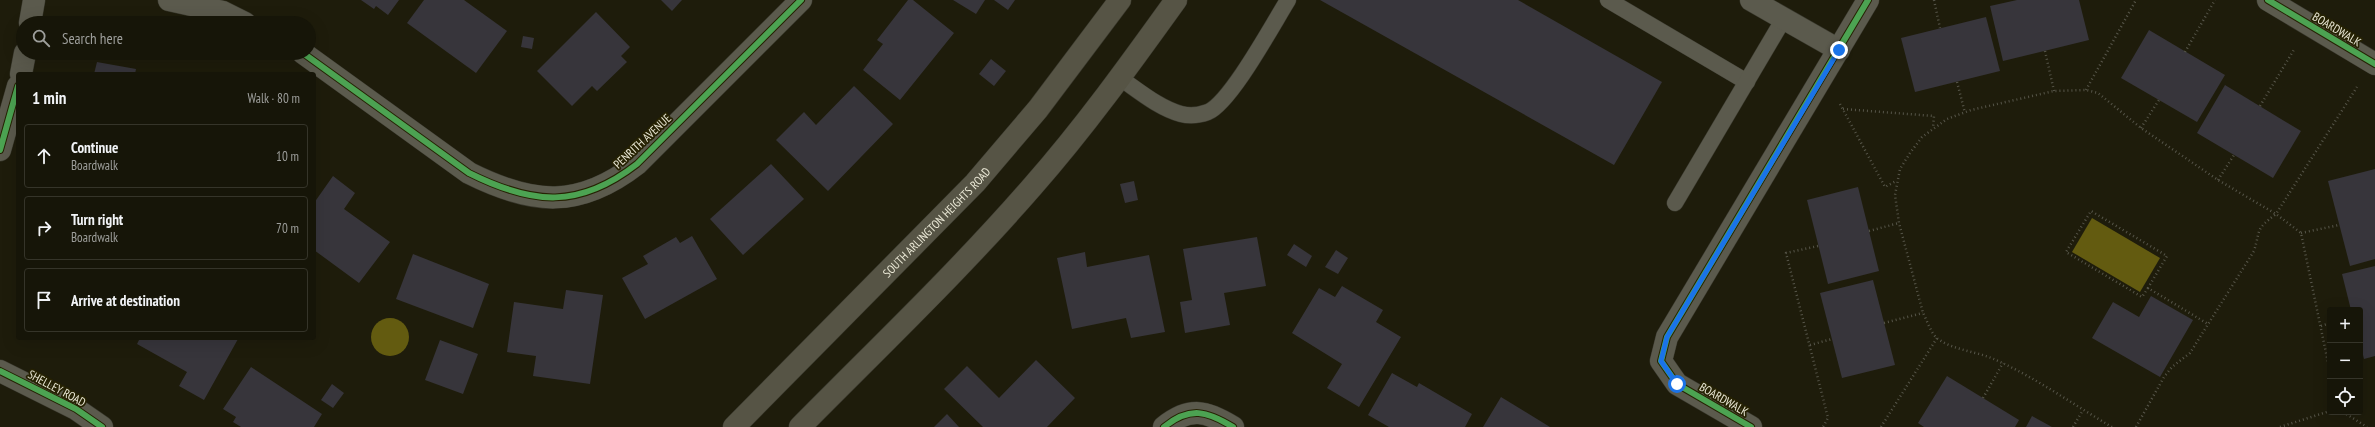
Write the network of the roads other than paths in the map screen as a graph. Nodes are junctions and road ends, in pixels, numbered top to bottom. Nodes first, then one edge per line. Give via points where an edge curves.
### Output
1 (34, 0) edge
2 (169, 0) edge
3 (801, 0) edge
4 (1120, 0) edge
5 (1176, 0) edge
6 (1288, 0) edge
7 (1608, 0) edge
8 (1751, 0) edge
9 (1868, 0) edge
10 (2268, 0) edge
11 (31, 16) edge
12 (232, 16) edge
13 (1783, 20) junction
14 (1839, 50) junction
15 (24, 60) edge
16 (313, 60) edge
17 (2374, 63) edge
18 (21, 72) edge
19 (1120, 78) junction
20 (1747, 82) junction
21 (16, 93) edge
22 (0, 150) edge
23 (1676, 203) dead end
24 (0, 371) edge
25 (102, 427) edge
26 (734, 427) edge
27 (800, 427) edge
28 (1164, 427) edge
29 (1233, 427) edge
30 (1750, 427) edge

1 - 11 street
2 - 12 street
3 - 16 street, PENRITH AVENUE via 637,164 616,180 589,193 567,196 541,197 518,194 469,173
4 - 26 main road, SOUTH ARLINGTON HEIGHTS ROAD via 1038,109 975,183
5 - 19 main road
6 - 19 lane via 1226,96 1209,112 1181,114 1158,104
7 - 20 lane
8 - 13 street
9 - 14 street, BOARDWALK
10 - 17 street, BOARDWALK
13 - 14 street
13 - 20 lane
14 - 30 street, BOARDWALK via 1667,337 1661,361 1677,384
15 - 18 street
19 - 27 main road via 1026,194 919,308
20 - 23 lane
21 - 22 street
24 - 25 street, SHELLEY ROAD via 76,409
28 - 29 street via 1174,419 1194,412 1206,413

